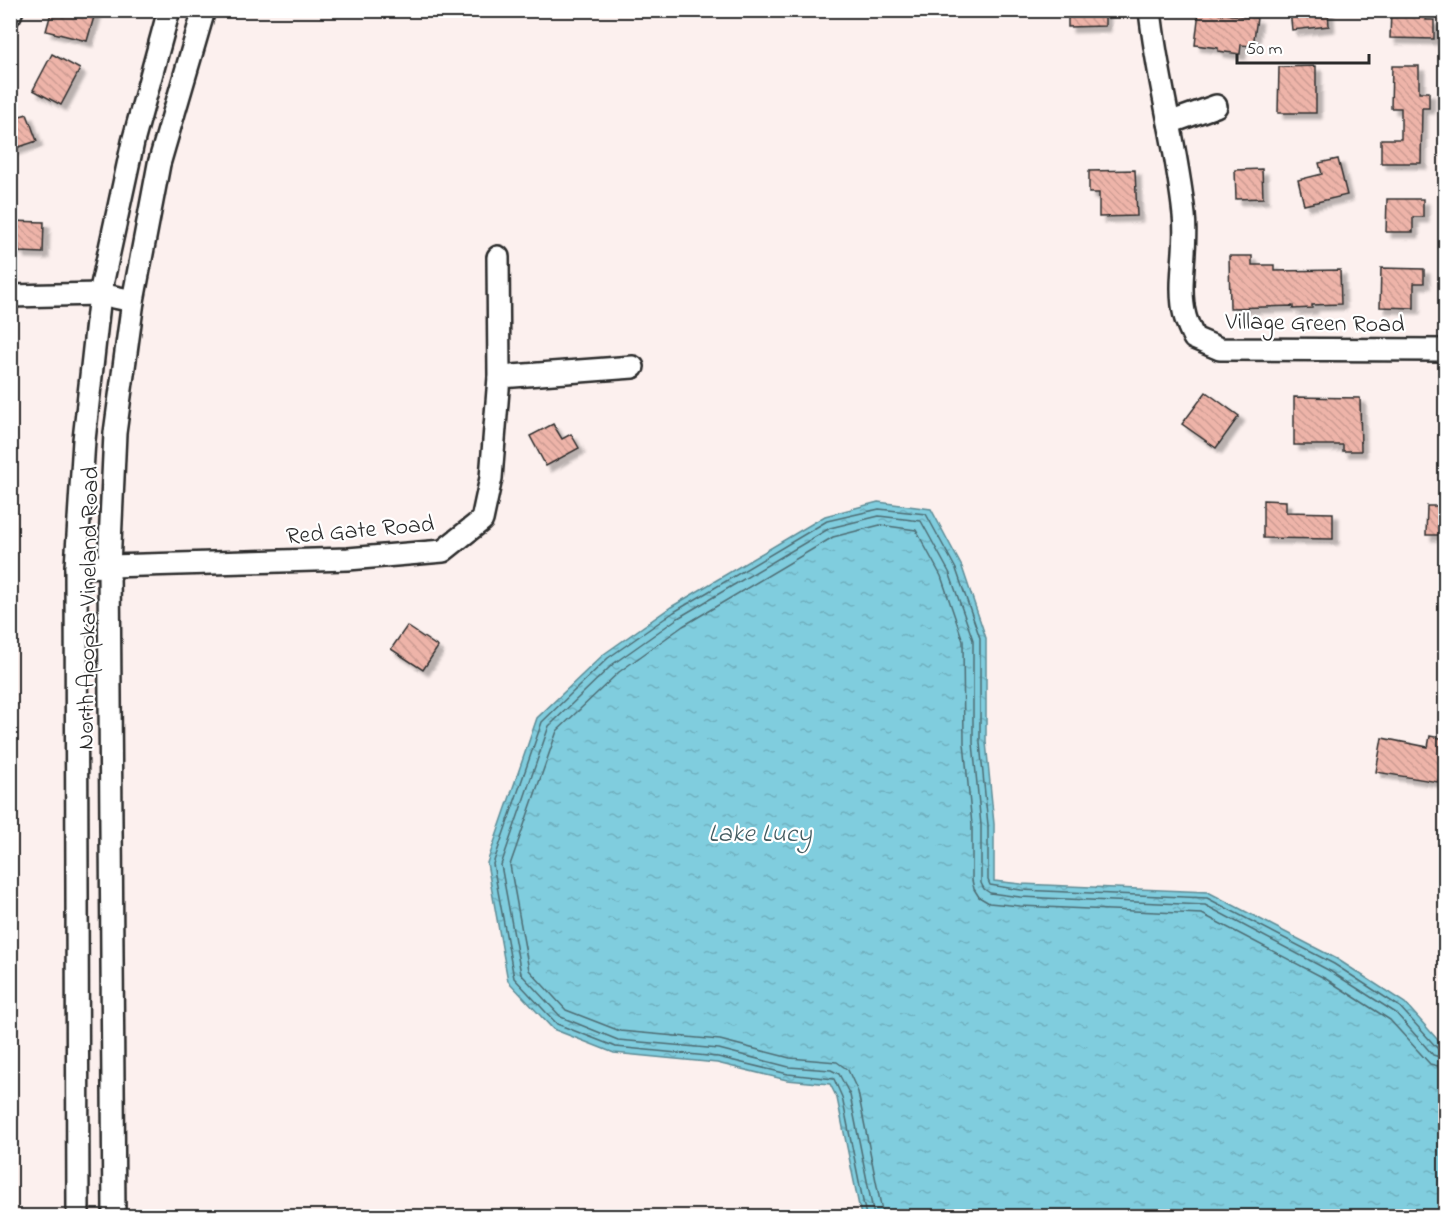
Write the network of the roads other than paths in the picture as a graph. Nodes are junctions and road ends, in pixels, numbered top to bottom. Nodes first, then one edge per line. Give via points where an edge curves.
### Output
1 (12, 10) edge
2 (169, 10) edge
3 (204, 10) edge
4 (1150, 10) edge
5 (10, 15) edge
6 (1216, 105) dead end
7 (1169, 123) junction
8 (498, 257) dead end
9 (100, 294) junction
10 (10, 296) edge
11 (133, 301) junction
12 (1446, 350) edge
13 (633, 367) dead end
14 (499, 377) junction
15 (109, 566) junction
16 (76, 567) junction
17 (78, 1216) edge
18 (114, 1216) edge

1 - 5 street
2 - 9 street, North Apopka Vineland Road via 133,142
3 - 11 street, North Apopka Vineland Road via 159,164
4 - 7 street, Village Green Road via 1153,46
6 - 7 street
7 - 12 street, Village Green Road via 1185,218 1185,316 1194,338 1220,349
8 - 14 street, Red Gate Road
9 - 10 street
9 - 11 street
9 - 16 street, North Apopka Vineland Road via 84,440
11 - 15 street, North Apopka Vineland Road via 115,433
13 - 14 street
14 - 15 street, Red Gate Road via 491,478 482,520 443,551 348,560
15 - 16 street, Red Gate Road
15 - 18 street, North Apopka Vineland Road
16 - 17 street, North Apopka Vineland Road

